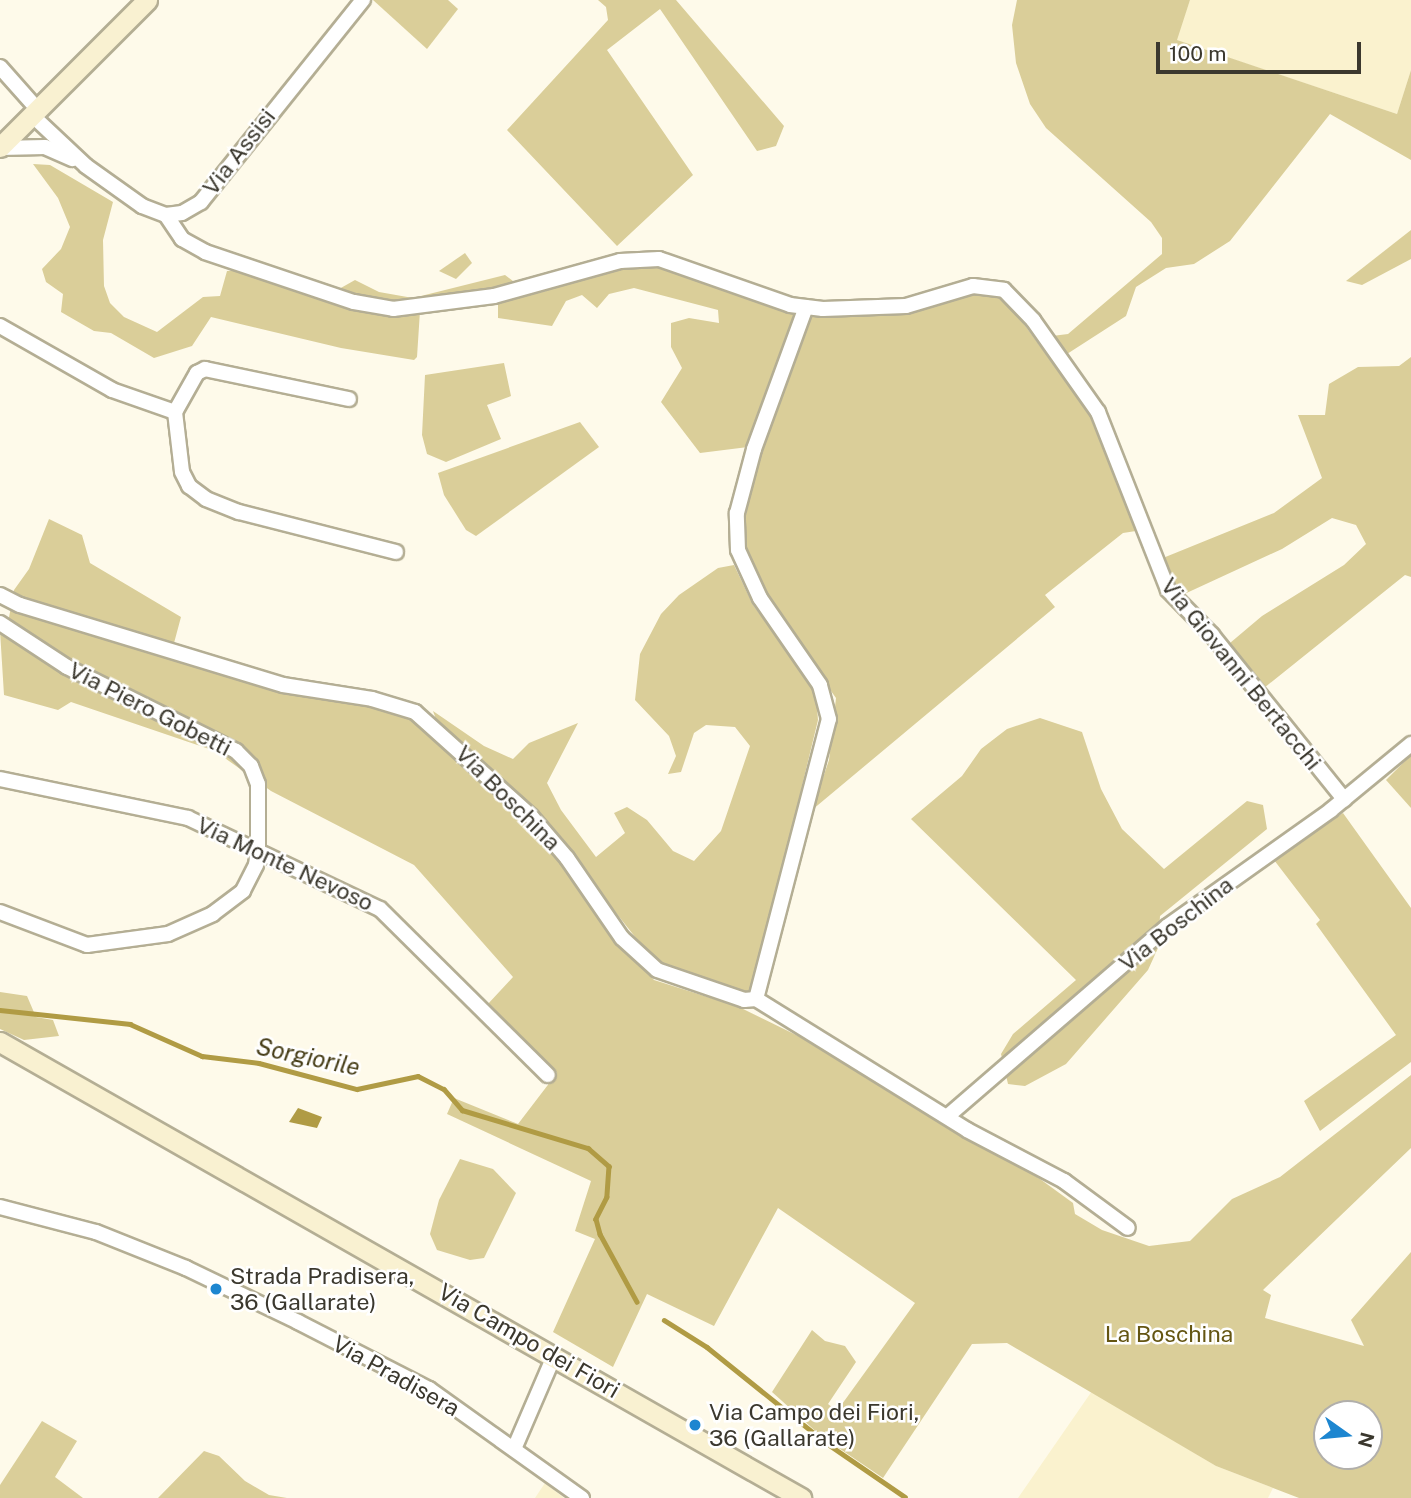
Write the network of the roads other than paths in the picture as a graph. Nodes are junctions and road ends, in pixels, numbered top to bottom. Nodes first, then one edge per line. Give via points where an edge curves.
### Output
1 (146, 0) edge
2 (363, 0) edge
3 (0, 66) edge
4 (36, 114) junction
5 (0, 147) edge
6 (86, 166) junction
7 (166, 215) junction
8 (806, 307) junction
9 (0, 326) edge
10 (349, 399) dead end
11 (175, 412) junction
12 (396, 552) dead end
13 (0, 595) edge
14 (0, 622) edge
15 (1411, 744) edge
16 (0, 779) edge
17 (1344, 799) junction
18 (258, 849) junction
19 (0, 912) edge
20 (756, 999) junction
21 (0, 1042) edge
22 (0, 1055) edge
23 (548, 1075) dead end
24 (949, 1115) junction
25 (0, 1207) edge
26 (1128, 1228) dead end
27 (552, 1361) junction
28 (514, 1449) junction
29 (582, 1498) edge
30 (777, 1498) edge
31 (801, 1498) edge

1 - 4 street
2 - 7 street, Via Assisi via 201,202 182,213
3 - 4 street
4 - 5 street
4 - 6 street
5 - 6 street via 45,147
6 - 7 street via 142,206
7 - 8 street, Via Giovanni Bertacchi via 182,240 205,252 354,302 393,309 494,296 620,261 659,259
8 - 17 street, Via Giovanni Bertacchi via 906,306 987,285 1004,290 1020,303 1098,412 1168,590 1212,635
8 - 20 street via 754,449 737,513 738,550 760,598 820,685 828,719
9 - 11 street via 112,390
10 - 11 street via 205,369 197,373
11 - 12 street via 182,472 206,499 239,512
13 - 20 street, Via Boschina via 283,685 372,699 415,712 531,816 567,858 622,938 657,970 744,1000
14 - 18 street, Via Piero Gobetti via 67,667 236,751 251,766 258,784
15 - 17 street, Via Boschina
16 - 18 street, Via Monte Nevoso via 188,818
17 - 24 street, Via Boschina via 1168,926
18 - 19 street, Via Piero Gobetti via 243,891 213,914 168,934 87,945
18 - 23 street, Via Monte Nevoso via 380,909
20 - 24 street, Via Boschina
21 - 27 street, Via Campo dei Fiori
22 - 27 street, Via Campo dei Fiori
24 - 26 street, Via Boschina via 967,1130 1064,1181
25 - 28 street, Via Pradisera via 96,1232 186,1268 429,1389
27 - 28 street
27 - 30 street, Via Campo dei Fiori
27 - 31 street, Via Campo dei Fiori
28 - 29 street, Via Pradisera

